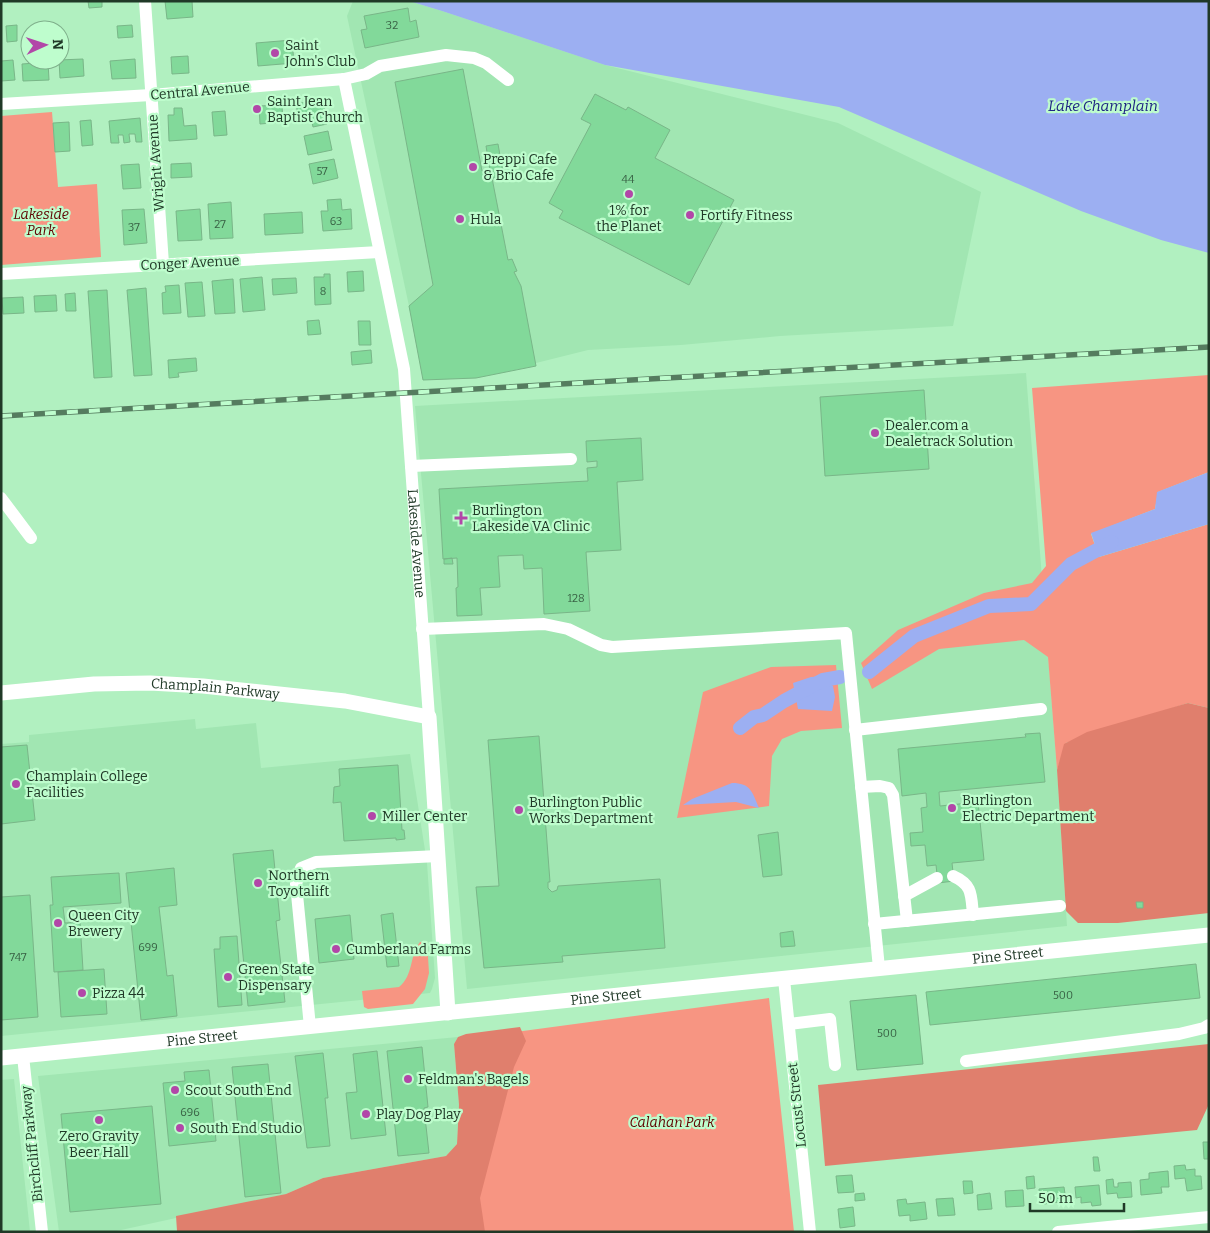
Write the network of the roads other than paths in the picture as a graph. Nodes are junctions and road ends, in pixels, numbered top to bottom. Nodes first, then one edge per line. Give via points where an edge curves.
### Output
1 (145, 1) edge
2 (344, 79) junction
3 (508, 80) dead end
4 (152, 95) junction
5 (1, 104) edge
6 (379, 252) junction
7 (163, 264) junction
8 (1, 274) edge
9 (571, 459) dead end
10 (411, 466) junction
11 (1, 498) edge
12 (31, 538) dead end
13 (422, 629) junction
14 (1, 693) edge
15 (1041, 709) dead end
16 (429, 717) junction
17 (855, 730) junction
18 (861, 788) junction
19 (438, 856) junction
20 (953, 876) dead end
21 (937, 878) dead end
22 (904, 896) junction
23 (1060, 906) dead end
24 (973, 915) junction
25 (907, 921) junction
26 (874, 924) junction
27 (1208, 939) edge
28 (878, 968) junction
29 (784, 979) junction
30 (448, 1013) junction
31 (789, 1024) junction
32 (1209, 1025) edge
33 (310, 1027) junction
34 (23, 1056) junction
35 (1, 1058) edge
36 (966, 1062) dead end
37 (834, 1065) dead end
38 (1209, 1217) edge
39 (42, 1232) edge
40 (810, 1232) edge
41 (1058, 1232) edge

1 - 4 street, Wright Avenue
2 - 3 street, Central Avenue via 366,74 380,66 446,55 474,58
2 - 4 street, Central Avenue
2 - 6 street, Lakeside Avenue
4 - 5 street, Central Avenue
4 - 7 street, Wright Avenue
6 - 7 street, Conger Avenue
6 - 10 street, Lakeside Avenue via 404,368
7 - 8 street, Conger Avenue
9 - 10 street
10 - 13 street, Lakeside Avenue
11 - 12 street
13 - 16 street, Lakeside Avenue
13 - 17 street via 544,624 568,629 612,647 846,633
14 - 16 main road, Champlain Parkway via 94,684 150,683 344,701
15 - 17 street
16 - 19 main road, Lakeside Avenue
17 - 18 street
18 - 22 street via 880,786 889,788 893,795
18 - 26 street
19 - 30 main road, Lakeside Avenue
19 - 33 street via 316,862 301,868 296,884
20 - 24 street via 968,886
21 - 22 street
22 - 25 street
23 - 24 street
24 - 25 street
25 - 26 street
26 - 28 street
27 - 28 main road, Pine Street
28 - 29 main road, Pine Street
29 - 30 main road, Pine Street
29 - 31 street, Locust Street
30 - 33 main road, Pine Street
31 - 37 street via 830,1019
31 - 40 street, Locust Street
32 - 36 street via 1179,1034
33 - 34 main road, Pine Street
34 - 35 main road, Pine Street
34 - 39 street, Birchcliff Parkway
38 - 41 street

